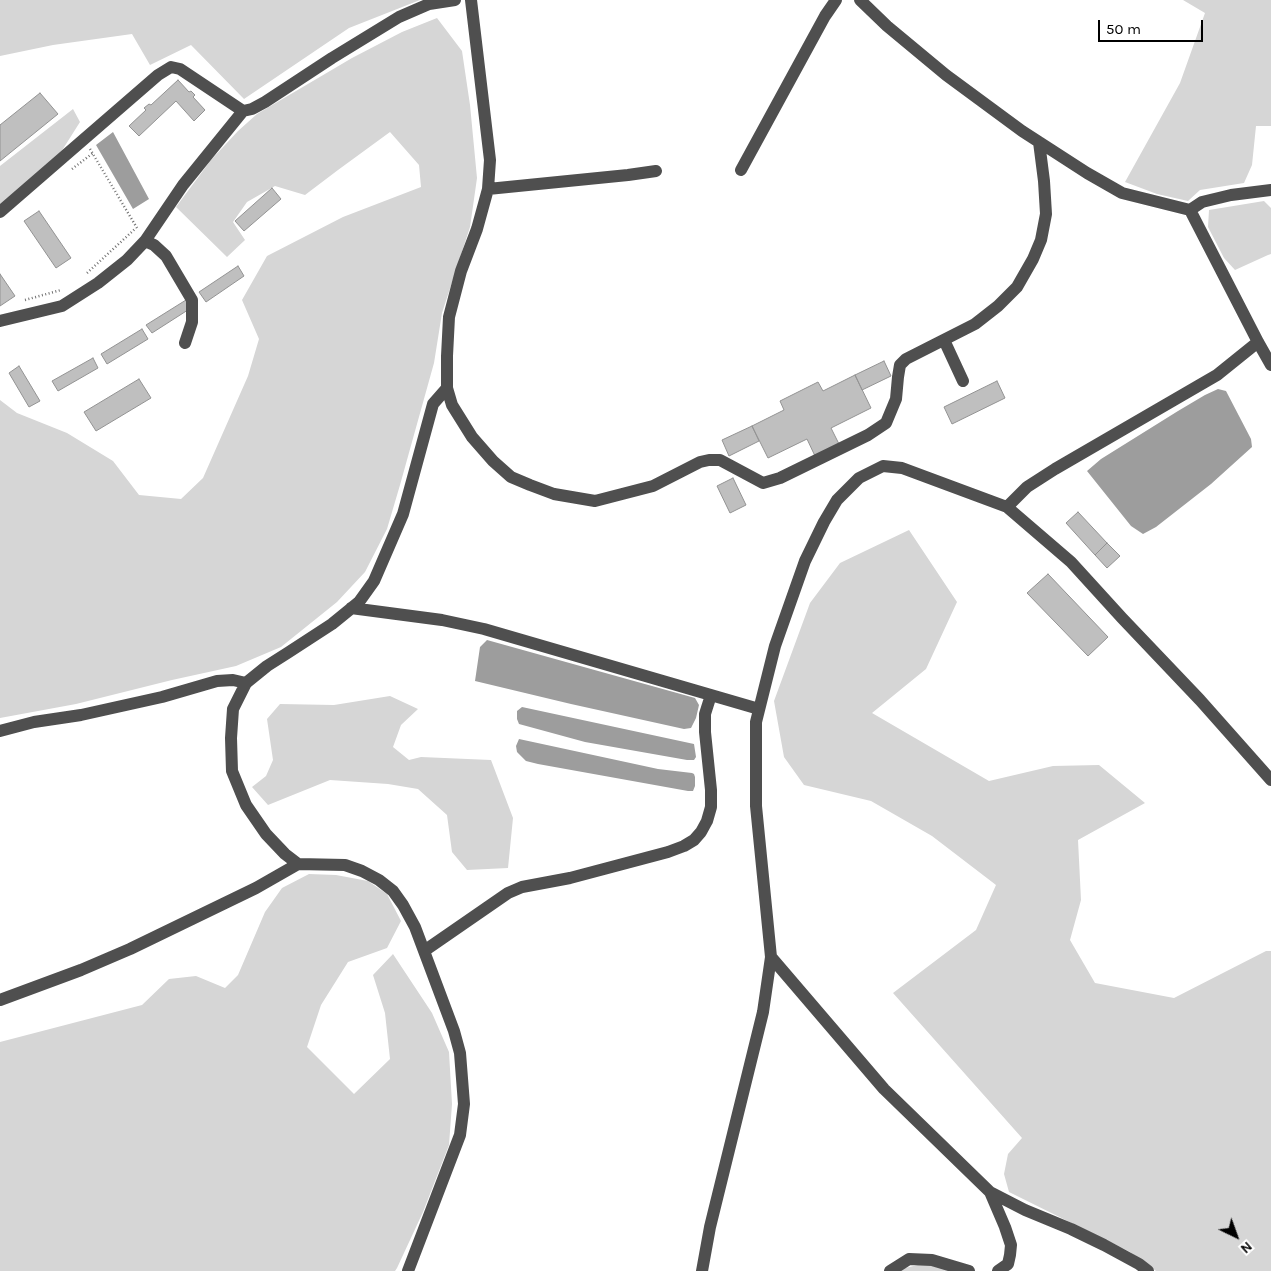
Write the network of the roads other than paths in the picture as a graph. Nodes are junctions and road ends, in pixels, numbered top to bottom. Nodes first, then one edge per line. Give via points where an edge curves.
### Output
1 (455, 0) edge
2 (471, 0) edge
3 (836, 0) edge
4 (860, 0) edge
5 (243, 111) junction
6 (1039, 142) junction
7 (740, 170) dead end
8 (656, 171) dead end
9 (488, 189) junction
10 (1271, 190) edge
11 (1190, 210) junction
12 (0, 212) edge
13 (146, 241) junction
14 (0, 321) edge
15 (944, 340) junction
16 (1258, 342) junction
17 (185, 343) dead end
18 (1271, 365) edge
19 (963, 381) dead end
20 (447, 388) junction
21 (1007, 506) junction
22 (351, 608) junction
23 (246, 683) junction
24 (711, 695) junction
25 (759, 710) junction
26 (0, 731) edge
27 (1271, 780) edge
28 (298, 864) junction
29 (424, 951) junction
30 (771, 957) junction
31 (0, 1000) edge
32 (990, 1192) junction
33 (408, 1271) edge
34 (702, 1271) edge
35 (890, 1271) edge
36 (969, 1271) edge
37 (998, 1271) edge
38 (1148, 1271) edge

1 - 5 street via 429,4 399,17 265,102
2 - 9 street via 490,160
3 - 7 street
4 - 6 street via 946,75
5 - 12 street via 180,69 171,67
5 - 13 street via 182,186
6 - 11 street via 1122,193
6 - 15 street via 1046,214 1041,240 1032,259 1017,286 998,306 975,324
8 - 9 street
9 - 20 street via 449,317
10 - 11 street via 1216,198
11 - 16 street
13 - 14 street via 128,260 62,306
13 - 17 street via 166,256 192,300 192,322
15 - 19 street
15 - 20 street via 900,365 896,399 886,422 868,435 780,478 763,483 720,460 709,460 653,486 595,501 554,494 511,476 472,438 452,405
16 - 18 street
16 - 21 street via 1217,375 1055,469 1027,487
20 - 22 street via 433,404 403,514 374,581
21 - 25 street via 902,468 884,466 858,478 837,500 805,561 775,646
21 - 27 street via 1071,562
22 - 23 street
22 - 24 street via 484,629
23 - 26 street via 216,681 162,697
23 - 28 street via 233,709 232,771 246,806 266,834
24 - 25 street
24 - 29 street via 705,714 711,807 707,821 694,840 668,852 570,878 522,886
25 - 30 street via 756,722 756,806
28 - 29 street via 345,865 379,880 404,906
28 - 31 street via 130,950
29 - 33 street via 460,1053 464,1104 460,1136
30 - 32 street via 884,1089
30 - 34 street via 763,1012
32 - 37 street via 1010,1245 1008,1264
32 - 38 street via 1104,1245
35 - 36 street via 909,1259 937,1261

